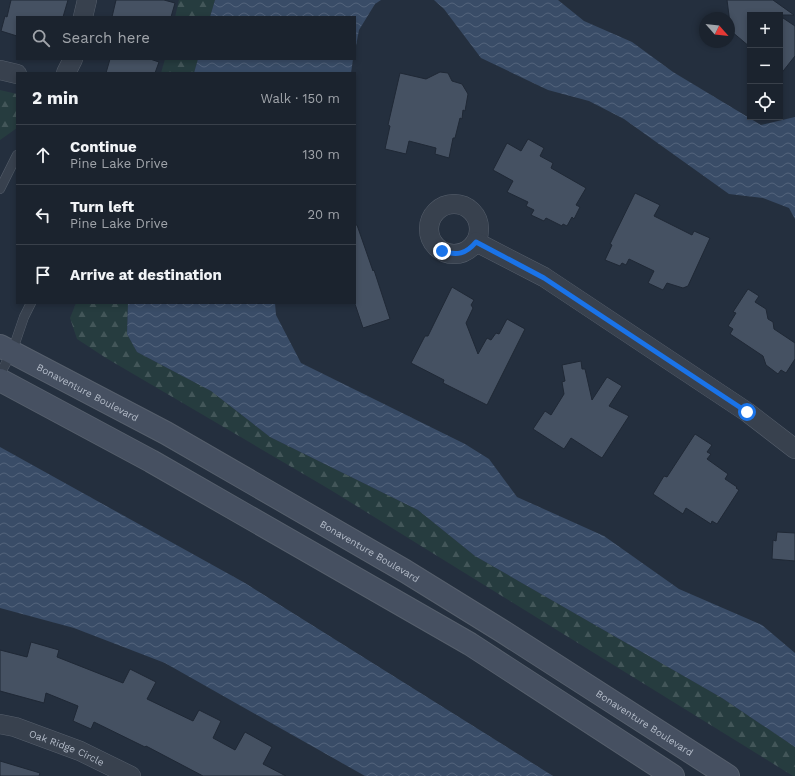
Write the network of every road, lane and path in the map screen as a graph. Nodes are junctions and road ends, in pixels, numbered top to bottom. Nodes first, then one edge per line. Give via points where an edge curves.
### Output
1 (87, 0) edge
2 (83, 16) edge
3 (72, 60) edge
4 (0, 70) edge
5 (66, 72) edge
6 (16, 74) edge
7 (16, 157) edge
8 (0, 188) edge
9 (476, 242) dead end
10 (30, 304) edge
11 (6, 349) edge
12 (0, 374) edge
13 (0, 380) edge
14 (795, 449) edge
15 (0, 724) edge
16 (131, 776) edge
17 (673, 776) edge
18 (728, 776) edge

1 - 2 street
3 - 5 street
4 - 6 street
7 - 8 lane
9 - 14 street via 550,282 747,412
10 - 11 lane
11 - 12 lane
11 - 18 main road, Bonaventure Boulevard via 166,433 405,571
13 - 17 main road via 151,461 470,644
15 - 16 street, Oak Ridge Circle via 80,751

